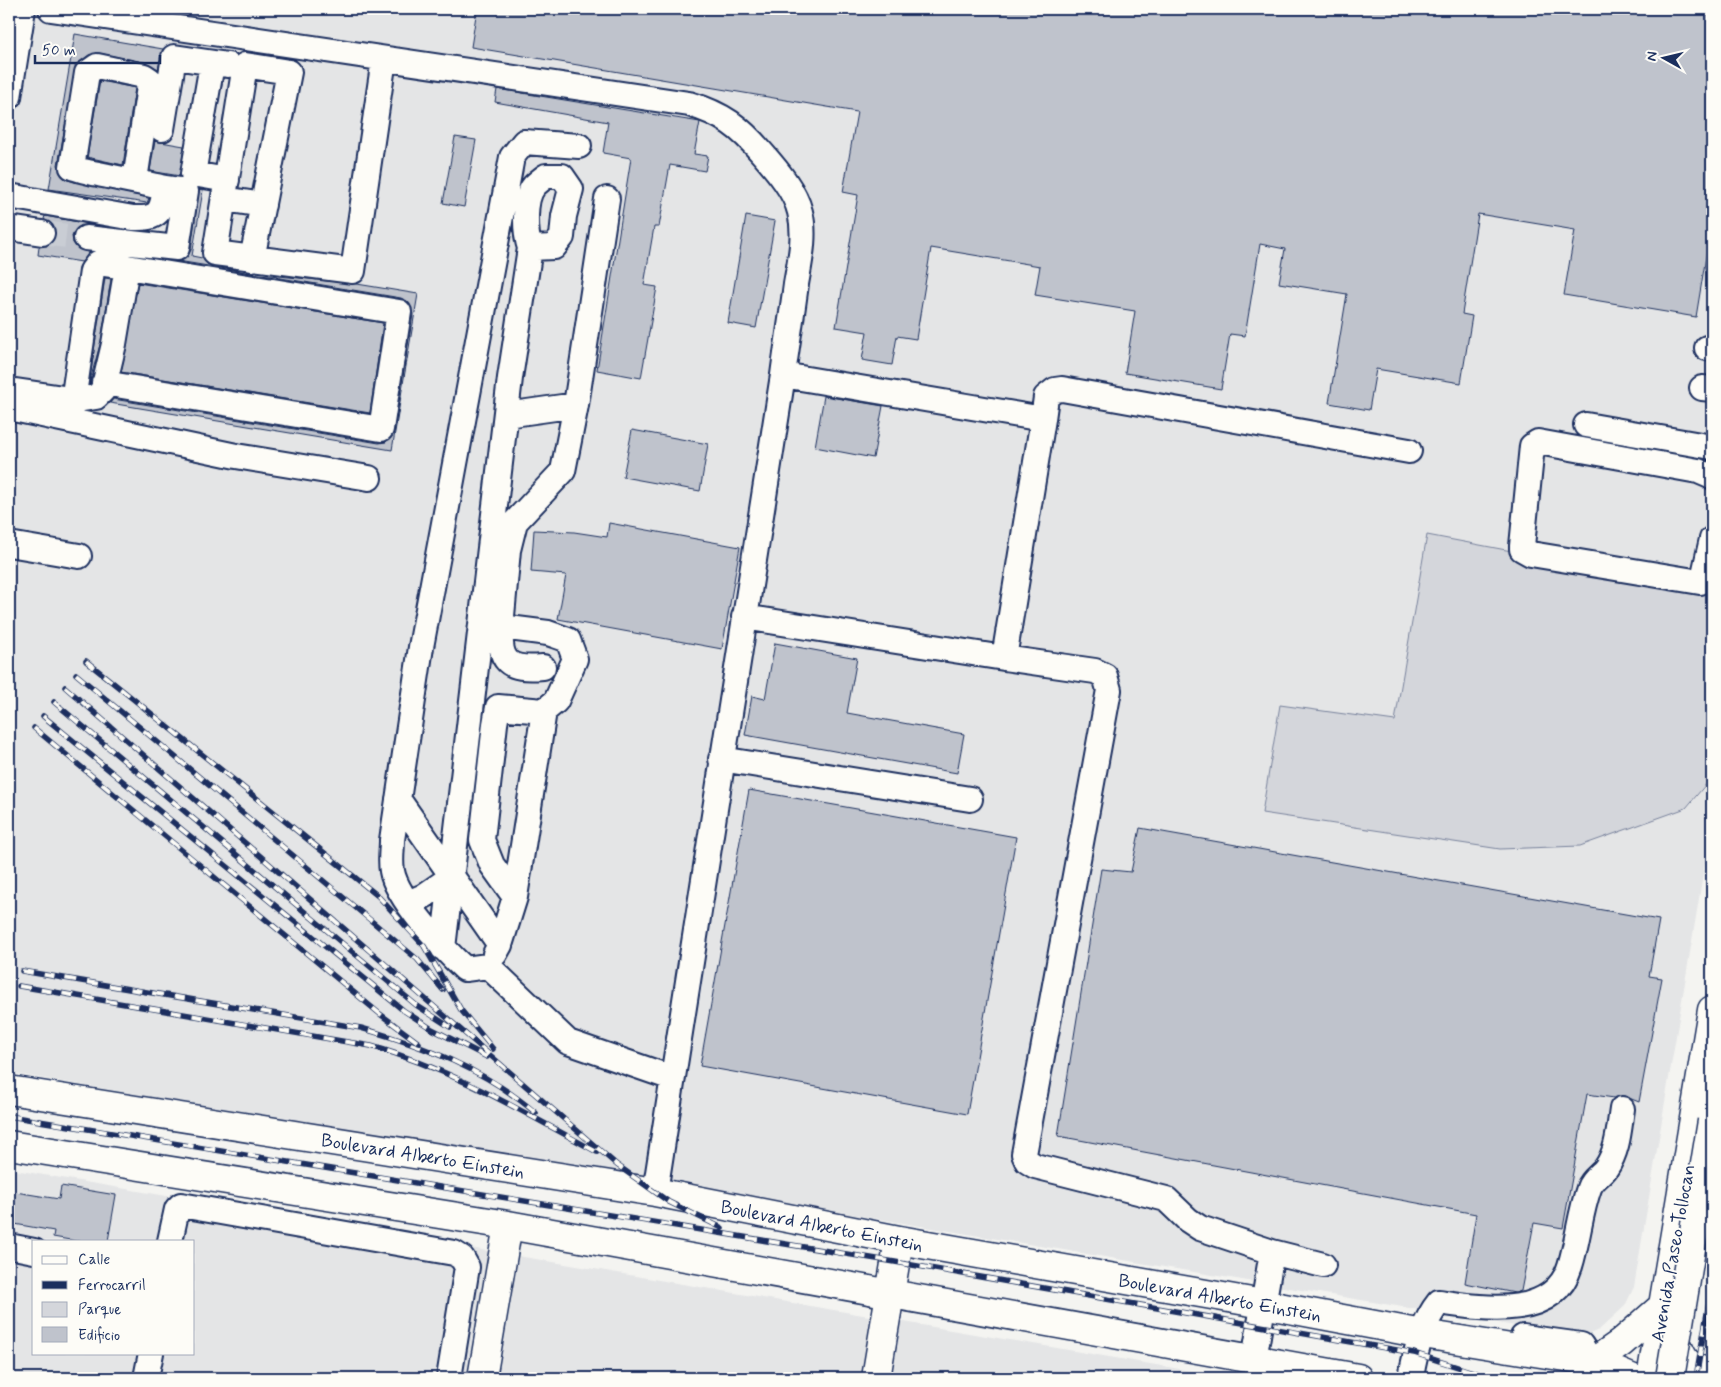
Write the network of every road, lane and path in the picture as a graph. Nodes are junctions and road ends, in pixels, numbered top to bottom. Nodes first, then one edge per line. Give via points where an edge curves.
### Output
1 (23, 9) edge
2 (51, 9) edge
3 (384, 59) junction
4 (212, 64) junction
5 (245, 65) junction
6 (9, 96) edge
7 (162, 129) dead end
8 (579, 146) dead end
9 (135, 180) junction
10 (165, 188) junction
11 (225, 190) junction
12 (9, 196) edge
13 (607, 199) dead end
14 (263, 206) junction
15 (516, 208) junction
16 (564, 216) junction
17 (9, 228) edge
18 (42, 233) tunnel mouth
19 (86, 238) tunnel mouth
20 (530, 248) junction
21 (252, 259) junction
22 (127, 267) junction
23 (783, 375) junction
24 (104, 383) junction
25 (9, 390) edge
26 (576, 406) junction
27 (9, 408) edge
28 (506, 415) junction
29 (1043, 418) junction
30 (70, 422) junction
31 (1586, 425) dead end
32 (1712, 447) edge
33 (1409, 451) dead end
34 (1712, 477) edge
35 (369, 478) dead end
36 (1712, 540) edge
37 (9, 544) edge
38 (78, 556) dead end
39 (744, 617) junction
40 (501, 627) junction
41 (548, 633) junction
42 (1004, 658) junction
43 (543, 667) junction
44 (568, 670) junction
45 (473, 702) junction
46 (498, 707) junction
47 (544, 711) junction
48 (721, 759) junction
49 (398, 799) junction
50 (970, 799) dead end
51 (453, 876) junction
52 (515, 897) junction
53 (408, 903) junction
54 (500, 945) junction
55 (443, 948) junction
56 (488, 966) junction
57 (1712, 1010) edge
58 (672, 1078) junction
59 (9, 1090) edge
60 (1622, 1109) dead end
61 (1712, 1121) edge
62 (9, 1146) edge
63 (655, 1192) junction
64 (508, 1225) junction
65 (170, 1240) edge
66 (899, 1240) junction
67 (9, 1246) edge
68 (32, 1251) edge
69 (1272, 1252) junction
70 (1323, 1265) dead end
71 (890, 1295) junction
72 (1264, 1298) junction
73 (1662, 1307) junction
74 (1425, 1329) junction
75 (151, 1354) edge
76 (1254, 1360) junction
77 (1593, 1361) junction
78 (1712, 1373) edge
79 (146, 1378) edge
80 (450, 1378) edge
81 (482, 1378) edge
82 (876, 1378) edge
83 (1358, 1378) edge
84 (1411, 1378) edge
85 (1630, 1378) edge
86 (1651, 1378) edge
87 (1670, 1378) edge

1 - 6 street
2 - 3 street
3 - 21 street via 353,271
3 - 23 street via 689,104 728,119 776,168 800,210 803,224 801,249
4 - 5 street
4 - 7 street via 174,57
4 - 11 street via 193,174
5 - 11 street
5 - 14 street via 288,72
8 - 15 street via 524,142 512,157
9 - 9 street via 150,80 97,66 87,73 72,167 81,172
9 - 10 street
10 - 12 street via 163,204 157,215 148,219
10 - 19 street via 186,191 177,248
11 - 14 street
11 - 21 street via 215,252
13 - 26 street
14 - 21 street
15 - 16 street
15 - 16 street via 546,176 562,176 571,189
15 - 20 street
15 - 49 street via 421,647
16 - 20 street via 562,237 554,247
17 - 18 street
20 - 28 street
22 - 24 street
22 - 24 street via 399,312 380,429
22 - 30 street via 98,263 92,271
23 - 29 street
23 - 39 street
24 - 25 street via 103,390 96,397 77,400
26 - 28 street
26 - 40 street via 563,471 515,522 508,550
27 - 30 street
28 - 45 street
29 - 33 street via 1046,397 1054,390 1062,389
29 - 42 street
30 - 35 street via 236,456
31 - 32 street
34 - 36 street via 1698,471 1538,442 1532,446 1522,549 1532,554 1700,582 1704,579
37 - 38 street
39 - 42 street
39 - 48 street
40 - 41 street
40 - 43 street via 500,643 505,662 514,666
41 - 43 street via 537,650 537,659
41 - 44 street via 568,640 575,659
42 - 69 street via 1095,671 1105,676 1109,690 1024,1154 1035,1166 1166,1200 1200,1228
43 - 44 street via 552,671
44 - 47 street via 556,700
45 - 46 street
45 - 51 street
46 - 47 street
46 - 52 street via 482,840 492,865
47 - 52 street
48 - 50 street
48 - 58 street
49 - 51 street
49 - 53 street via 392,840 392,872
51 - 53 street
51 - 54 street
51 - 55 street
52 - 54 street
53 - 55 street
54 - 56 street
55 - 56 street via 465,969
56 - 58 street via 568,1042
57 - 73 main road, Avenida Paseo Tollocan
58 - 63 street
59 - 63 main road, Boulevard Alberto Einstein
60 - 74 street via 1615,1149 1606,1168 1589,1188 1570,1268 1561,1284 1548,1296 1508,1309 1439,1302
61 - 87 main road, Avenida Paseo Tollocan, bridge
62 - 64 main road
63 - 66 main road, Boulevard Alberto Einstein
64 - 71 main road
64 - 81 main road
65 - 80 street via 177,1209 181,1206 454,1253 465,1261 467,1274
66 - 71 main road
66 - 72 main road, Boulevard Alberto Einstein
67 - 68 street
69 - 70 street
69 - 72 street
71 - 76 main road
71 - 82 main road
72 - 74 main road, Boulevard Alberto Einstein
72 - 76 street
73 - 77 main road
73 - 78 main road via 1689,1366
73 - 86 main road, Avenida Paseo Tollocan
74 - 77 main road, Boulevard Alberto Einstein
74 - 84 street via 1414,1353
75 - 79 street
76 - 83 main road
77 - 85 main road, Boulevard Alberto Einstein

